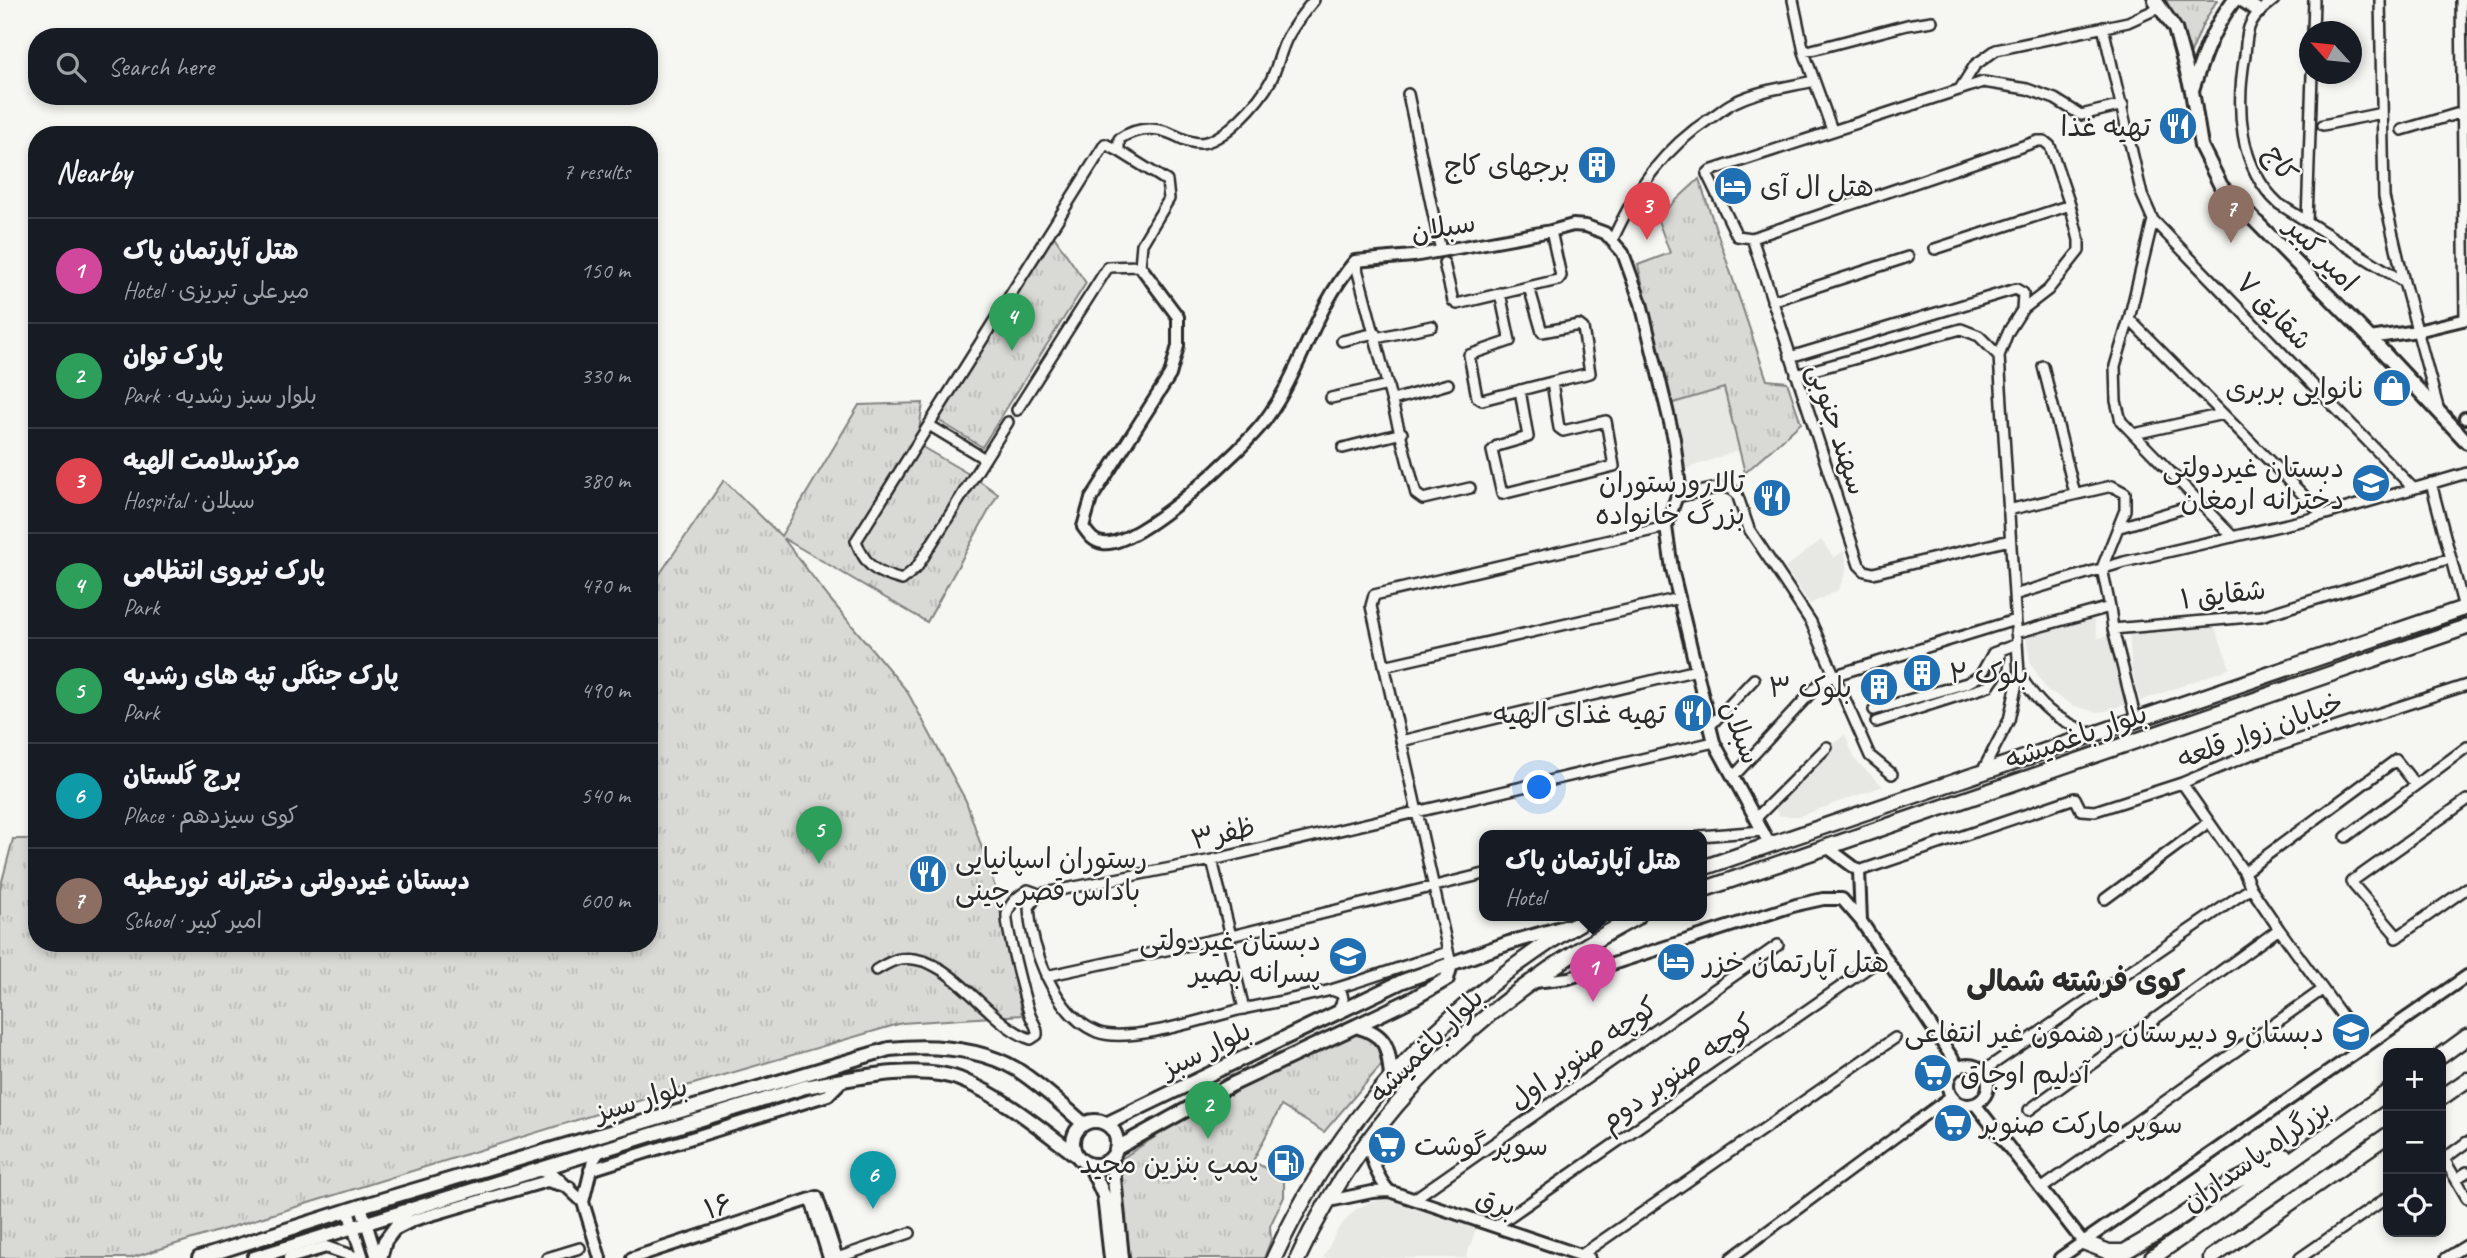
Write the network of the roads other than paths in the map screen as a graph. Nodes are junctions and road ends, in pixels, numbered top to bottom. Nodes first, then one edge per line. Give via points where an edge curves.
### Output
1 (1314, 0) edge
2 (1793, 0) edge
3 (2234, 0) edge
4 (2242, 0) edge
5 (2274, 0) edge
6 (2314, 0) edge
7 (2380, 0) edge
8 (2461, 0) edge
9 (2158, 3) edge
10 (2259, 11) junction
11 (1932, 21) dead end
12 (2313, 21) edge
13 (2103, 27) junction
14 (1804, 52) junction
15 (1814, 82) junction
16 (2312, 84) edge
17 (1961, 89) junction
18 (2192, 91) junction
19 (1408, 94) dead end
20 (2123, 105) junction
21 (2463, 112) junction
22 (2382, 113) junction
23 (2323, 125) dead end
24 (1832, 130) junction
25 (2402, 130) dead end
26 (1119, 151) junction
27 (2070, 205) junction
28 (2153, 220) junction
29 (2307, 221) junction
30 (1550, 231) junction
31 (1752, 238) junction
32 (1612, 241) junction
33 (1935, 249) dead end
34 (1443, 257) junction
35 (1908, 257) dead end
36 (1355, 261) junction
37 (1140, 266) junction
38 (2404, 282) junction
39 (1529, 287) junction
40 (1500, 293) junction
41 (1772, 301) junction
42 (2022, 310) junction
43 (2129, 319) junction
44 (2466, 319) edge
45 (1432, 326) dead end
46 (2417, 331) junction
47 (1375, 335) junction
48 (2370, 338) junction
49 (1342, 341) dead end
50 (1999, 356) junction
51 (1790, 357) junction
52 (2043, 366) dead end
53 (1796, 375) junction
54 (1552, 382) junction
55 (1388, 384) junction
56 (1448, 384) dead end
57 (1520, 390) junction
58 (1331, 398) dead end
59 (1393, 400) junction
60 (1017, 410) dead end
61 (2440, 412) junction
62 (2223, 414) junction
63 (1008, 422) dead end
64 (929, 425) junction
65 (1402, 433) junction
66 (2134, 434) junction
67 (2467, 442) edge
68 (1343, 448) dead end
69 (985, 459) junction
70 (2467, 473) edge
71 (2431, 483) junction
72 (1470, 488) dead end
73 (2413, 488) junction
74 (2075, 494) junction
75 (1676, 497) junction
76 (2201, 503) junction
77 (2008, 510) junction
78 (2323, 515) junction
79 (1666, 527) junction
80 (2120, 527) junction
81 (2233, 537) junction
82 (2010, 540) junction
83 (2451, 558) junction
84 (2102, 568) junction
85 (2467, 573) edge
86 (2457, 578) junction
87 (2105, 579) dead end
88 (2014, 595) junction
89 (1679, 598) junction
90 (2110, 607) junction
91 (2466, 608) edge
92 (2015, 620) junction
93 (2467, 627) edge
94 (2113, 629) junction
95 (2016, 633) junction
96 (2017, 644) junction
97 (2001, 649) junction
98 (1384, 666) junction
99 (1697, 670) junction
100 (2018, 674) junction
101 (1836, 676) junction
102 (1754, 679) dead end
103 (2467, 685) edge
104 (1874, 710) dead end
105 (2136, 720) junction
106 (1877, 722) dead end
107 (1710, 726) junction
108 (2110, 729) junction
109 (2092, 734) junction
110 (1401, 741) junction
111 (1714, 742) junction
112 (1828, 747) dead end
113 (2467, 747) edge
114 (2117, 748) junction
115 (1892, 774) dead end
116 (1981, 774) junction
117 (1733, 777) junction
118 (2182, 783) junction
119 (2416, 785) junction
120 (2467, 800) edge
121 (1416, 811) junction
122 (1756, 818) junction
123 (2209, 822) junction
124 (1707, 836) edge
125 (2346, 837) dead end
126 (1766, 838) junction
127 (1827, 847) junction
128 (1212, 860) junction
129 (1707, 865) edge
130 (1859, 871) junction
131 (2244, 872) junction
132 (1479, 875) edge
133 (1433, 886) junction
134 (1707, 888) edge
135 (2251, 888) junction
136 (2467, 888) edge
137 (1039, 894) junction
138 (2105, 899) dead end
139 (1582, 921) edge
140 (1583, 921) edge
141 (1628, 921) edge
142 (1861, 921) junction
143 (2279, 929) junction
144 (1229, 936) junction
145 (1778, 945) dead end
146 (1885, 956) junction
147 (1449, 958) junction
148 (876, 970) dead end
149 (1046, 976) junction
150 (2467, 976) edge
151 (1527, 983) junction
152 (1330, 990) junction
153 (2322, 990) junction
154 (1244, 1009) junction
155 (1339, 1009) junction
156 (1356, 1026) junction
157 (2467, 1037) edge
158 (1895, 1038) dead end
159 (2364, 1046) junction
160 (2446, 1052) edge
161 (1959, 1068) junction
162 (1983, 1072) junction
163 (1391, 1076) junction
164 (843, 1080) junction
165 (2467, 1080) edge
166 (2383, 1095) edge
167 (2446, 1095) edge
168 (1951, 1096) junction
169 (1975, 1104) junction
170 (2029, 1110) dead end
171 (1084, 1124) junction
172 (1106, 1124) junction
173 (2332, 1131) junction
174 (2383, 1138) edge
175 (1368, 1141) junction
176 (2467, 1142) edge
177 (599, 1152) junction
178 (1114, 1153) junction
179 (1076, 1155) junction
180 (2446, 1157) edge
181 (1090, 1165) junction
182 (2446, 1165) edge
183 (590, 1170) junction
184 (541, 1171) junction
185 (2467, 1172) edge
186 (2456, 1179) junction
187 (569, 1187) junction
188 (2041, 1189) junction
189 (1389, 1191) junction
190 (814, 1198) junction
191 (2467, 1198) edge
192 (1414, 1199) junction
193 (2383, 1200) edge
194 (1329, 1201) junction
195 (583, 1202) junction
196 (361, 1206) junction
197 (409, 1209) junction
198 (348, 1211) junction
199 (366, 1222) junction
200 (352, 1226) junction
201 (1496, 1226) junction
202 (393, 1230) junction
203 (910, 1233) dead end
204 (2083, 1242) junction
205 (2467, 1245) edge
206 (580, 1248) dead end
207 (1585, 1257) edge
208 (199, 1258) edge
209 (254, 1258) edge
210 (289, 1258) edge
211 (360, 1258) edge
212 (379, 1258) edge
213 (547, 1258) edge
214 (600, 1258) edge
215 (632, 1258) edge
216 (829, 1258) edge
217 (836, 1258) edge
218 (1111, 1258) edge
219 (1122, 1258) edge
220 (1274, 1258) edge
221 (1298, 1258) edge
222 (1731, 1258) edge
223 (2060, 1258) edge
224 (2152, 1258) edge
225 (2211, 1258) edge
226 (2300, 1258) edge
227 (2446, 1258) edge

1 - 26 street via 1288,36 1262,94 1222,133 1211,141 1186,142 1146,127 1119,139
2 - 14 street
3 - 18 main road, امیر کبیر via 2209,40
4 - 10 main road
5 - 10 street
6 - 12 street
7 - 22 street
8 - 21 street
9 - 13 street via 2128,22
9 - 18 main road via 2175,29
10 - 29 street, کاج via 2250,24 2243,64 2245,150 2265,192
11 - 14 street
13 - 17 street via 1996,50 1975,65
13 - 20 street, شقایق ۷
14 - 15 street
15 - 24 street
15 - 32 street via 1735,102 1688,132 1654,167 1628,205
16 - 29 street
17 - 20 street via 1983,82 2027,89 2055,99 2081,116
17 - 24 street
18 - 48 main road, امیر کبیر via 2201,146 2221,186
19 - 34 street
20 - 28 street, شقایق ۷ via 2142,195
21 - 25 street
21 - 44 street
22 - 23 street
22 - 38 street via 2384,197
24 - 31 street via 1707,174 1737,236
26 - 37 street via 1167,181 1169,199 1142,244
26 - 64 street via 1105,144
27 - 31 street via 2050,146 2041,141
27 - 33 street
27 - 42 street via 2079,251 2049,290
28 - 43 street
28 - 73 street, شقایق ۷
29 - 38 street, کاج
30 - 32 street, سبلان via 1586,226
30 - 34 street, سبلان
30 - 39 street via 1561,279
31 - 41 street, سهند جنوبی
32 - 75 street, سبلان via 1623,253 1641,303 1674,439 1680,487
34 - 36 street, سبلان
34 - 40 street via 1455,303
35 - 41 street
36 - 37 street via 1336,283 1266,420 1206,481 1121,541 1105,544 1093,540 1083,527 1091,499 1170,375 1178,346 1178,317
36 - 47 street
37 - 60 street via 1108,267
38 - 46 street
39 - 40 street
39 - 54 street via 1542,332 1583,328 1590,373
40 - 57 street via 1510,341 1471,352 1468,359 1479,400
41 - 51 street, سهند جنوبی
42 - 50 street
42 - 51 street via 2023,293 2016,289
43 - 62 street
43 - 66 street via 2115,366 2116,401 2121,421
44 - 46 street
45 - 47 street
46 - 48 street
46 - 61 street
47 - 49 street
47 - 55 street
48 - 61 main road, امیر کبیر
50 - 53 street via 1979,336 1961,329
50 - 77 street
51 - 53 street, سهند جنوبی
52 - 74 street
53 - 82 street, سهند جنوبی via 1859,565 1865,571 1873,573
54 - 57 street
54 - 57 street via 1560,430 1606,421 1614,466 1502,494 1492,452 1497,446 1528,437
55 - 58 street
55 - 59 street
56 - 59 street
59 - 65 street
61 - 67 main road, امیر کبیر
62 - 66 street
62 - 78 street
63 - 69 street
64 - 69 street
64 - 69 street via 856,541 871,567 902,580 917,567
65 - 68 street
65 - 72 street via 1419,498
66 - 76 street
70 - 71 street
71 - 73 street
71 - 83 street
73 - 78 street
74 - 77 street
74 - 80 street via 2119,488 2126,502
75 - 79 street, سبلان
75 - 101 street via 1721,487 1737,494 1749,529 1811,622
76 - 80 street
76 - 81 street
77 - 82 street
78 - 81 street
79 - 89 street, سبلان
79 - 98 street via 1374,595 1371,600
80 - 84 street
81 - 84 street
82 - 88 street
83 - 86 street
83 - 94 street, شقایق ۱ via 2261,616
84 - 87 street
84 - 88 street
84 - 90 street
85 - 86 street
86 - 91 street
88 - 92 street
89 - 98 street
89 - 99 street, سبلان
90 - 94 street
90 - 95 street
91 - 105 main road, بلوار باغمیشه
92 - 95 street
92 - 101 street
93 - 114 main road, بلوار باغمیشه
94 - 105 street
95 - 96 street
96 - 97 street
96 - 100 street
97 - 104 street via 1993,653 1980,676 1967,683
97 - 106 street via 1989,687
98 - 110 street
99 - 107 street, سبلان
99 - 110 street
100 - 109 street via 2051,714
100 - 116 street via 2009,720
101 - 115 street via 1870,757
101 - 117 street via 1821,682
102 - 107 street
103 - 118 street, خیابان زوار قلعه via 2247,755
105 - 108 main road, بلوار باغمیشه
107 - 111 street, سبلان
108 - 109 main road, بلوار باغمیشه
108 - 114 street
109 - 116 main road, بلوار باغمیشه
110 - 121 street
111 - 117 street, سبلان
111 - 121 street, ظفر۳
112 - 122 street
113 - 119 street
114 - 127 main road, بلوار باغمیشه
116 - 126 main road, بلوار باغمیشه
117 - 122 street, سبلان
118 - 123 street
118 - 130 street, خیابان زوار قلعه via 2095,811 2081,810 2075,798
119 - 125 street
119 - 131 street via 2396,760
120 - 136 street via 2351,882 2397,937
121 - 128 street, ظفر۳
121 - 133 street
122 - 126 street, سبلان
123 - 131 street
123 - 138 street
124 - 126 street
126 - 129 main road, بلوار باغمیشه
127 - 130 street
127 - 134 main road, بلوار باغمیشه
128 - 137 street, ظفر۳
128 - 144 street
130 - 142 street
131 - 135 street
132 - 133 street
133 - 144 street
133 - 147 street
135 - 143 street
135 - 162 street
137 - 148 street, ظفر۳ via 1028,890 1014,899 1006,916 1022,989 1038,1029 1031,1039 1000,1020 952,977 919,958 898,959
137 - 149 street via 1029,907 1029,917
139 - 147 main road, بلوار سبز
140 - 163 main road, بلوار باغمیشه via 1479,994
141 - 151 main road, بلوار باغمیشه
142 - 146 street
142 - 151 street via 1842,899 1823,899 1569,978
143 - 153 street
143 - 170 street
144 - 149 street
144 - 154 street
145 - 192 street, کوچه صنوبر اول
146 - 161 street
146 - 201 street, کوچه صنوبر دوم
147 - 152 street
147 - 155 main road, بلوار سبز
147 - 156 main road via 1447,979
149 - 154 street via 1076,1021 1100,1033 1128,1035
150 - 159 street
151 - 175 main road, بلوار باغمیشه via 1430,1066
152 - 154 street
152 - 155 street via 1342,994
153 - 159 street
153 - 188 street
155 - 172 main road, بلوار سبز
156 - 163 main road via 1381,1038 1388,1049
156 - 178 main road via 1231,1085
157 - 160 main road
158 - 207 street
159 - 204 street
161 - 162 street via 1972,1065
161 - 168 street via 1950,1077
162 - 169 street via 1988,1090
163 - 220 main road, بلوار باغمیشه via 1330,1155
164 - 177 main road, بلوار سبز via 805,1087
164 - 179 main road, بلوار سبز via 905,1073 964,1080
164 - 183 street via 828,1094
165 - 167 main road
166 - 173 main road, بزرگراه پاسداران
168 - 169 street via 1962,1104
168 - 222 street
169 - 188 street
171 - 172 main road
171 - 179 main road via 1074,1138
171 - 196 main road, بلوار سبز via 1022,1074 979,1054 924,1045 889,1049
172 - 178 main road via 1117,1137
173 - 204 main road via 2228,1185 2124,1252 2109,1252
173 - 224 main road, بزرگراه پاسداران
174 - 225 main road, بزرگراه پاسداران
175 - 189 street via 1373,1165
175 - 194 main road, بلوار باغمیشه
176 - 180 street
177 - 183 street
177 - 184 main road, بلوار سبز
178 - 181 main road via 1102,1165
178 - 219 main road
179 - 181 main road
181 - 218 main road via 1104,1196
182 - 186 street
183 - 195 street
184 - 187 street
184 - 197 main road, بلوار سبز
185 - 186 street
186 - 191 street
187 - 195 street
187 - 202 street via 547,1181
188 - 204 street
189 - 192 street, برق
189 - 194 street
190 - 215 street, ۱۶
190 - 216 street
190 - 217 street
192 - 201 street, برق
193 - 226 street
194 - 221 main road, بلوار باغمیشه
195 - 214 street
196 - 198 main road, بلوار سبز
196 - 199 street
197 - 199 main road, بلوار سبز
197 - 202 main road
198 - 200 street
198 - 208 main road, بلوار سبز
199 - 200 main road, بلوار سبز
199 - 212 street
200 - 209 main road, بلوار سبز
200 - 211 street
201 - 207 street, برق
202 - 212 main road
203 - 217 street
204 - 223 street
205 - 227 street
206 - 213 street
210 - 211 street via 326,1247

